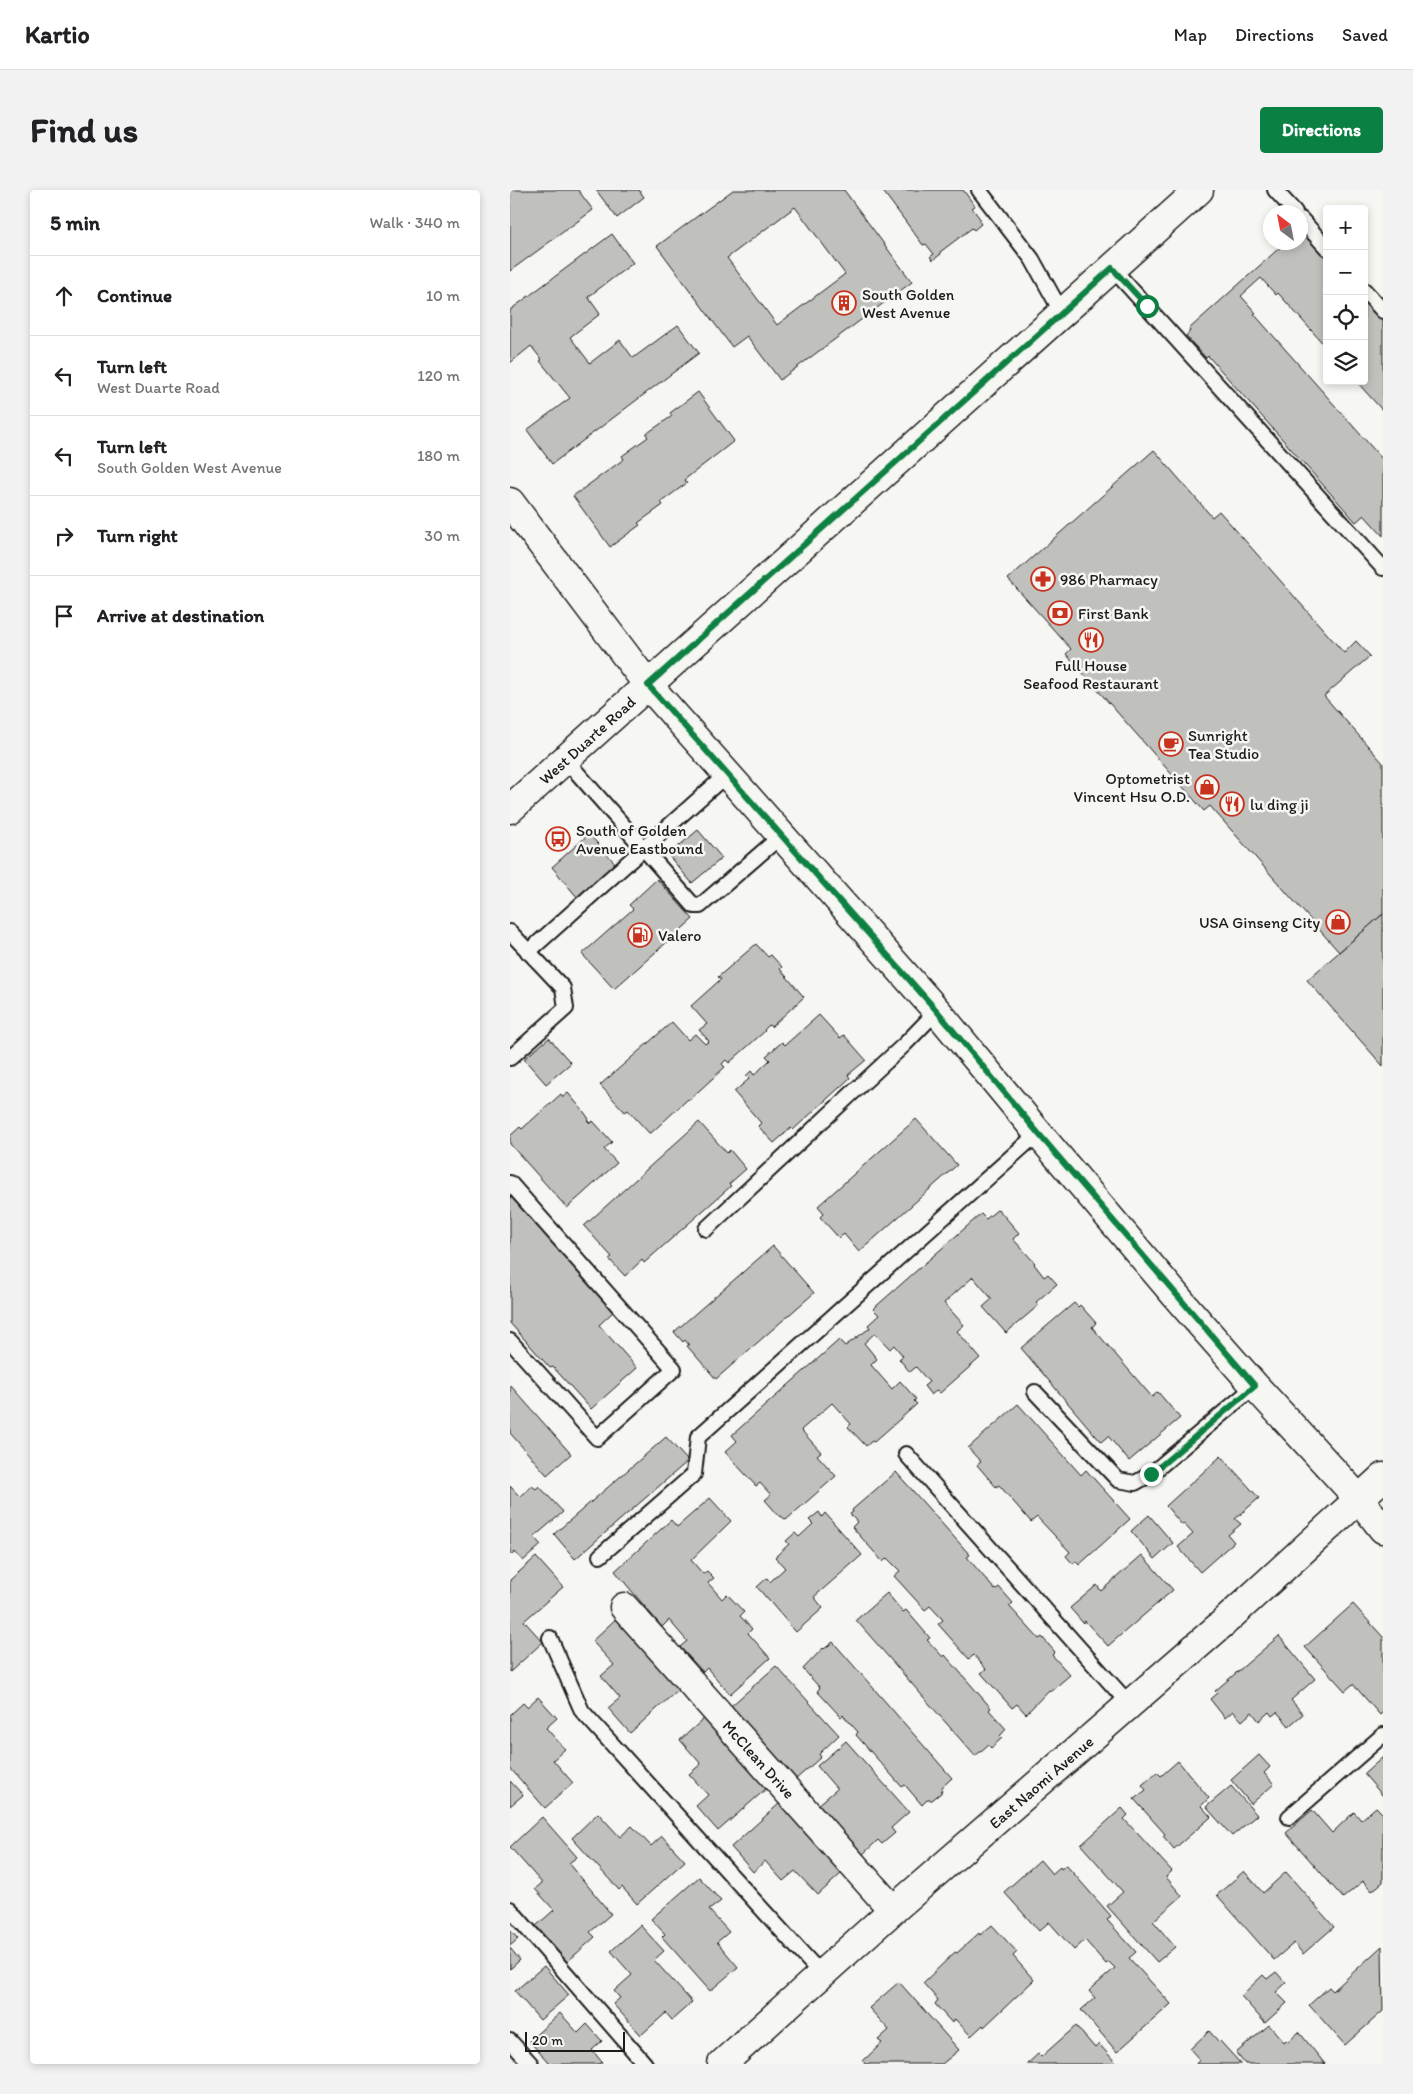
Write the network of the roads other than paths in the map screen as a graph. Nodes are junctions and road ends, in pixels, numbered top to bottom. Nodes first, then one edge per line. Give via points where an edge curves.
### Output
1 (979, 190) edge
2 (1199, 190) edge
3 (1275, 190) edge
4 (1289, 205) edge
5 (1308, 227) edge
6 (1323, 244) edge
7 (1112, 268) junction
8 (1368, 294) edge
9 (1383, 311) edge
10 (1062, 313) junction
11 (510, 502) edge
12 (1383, 568) edge
13 (648, 685) junction
14 (565, 759) junction
15 (726, 774) junction
16 (510, 809) edge
17 (781, 836) junction
18 (643, 848) junction
19 (510, 932) edge
20 (528, 952) junction
21 (937, 1011) junction
22 (510, 1058) edge
23 (1038, 1133) junction
24 (510, 1183) edge
25 (706, 1229) dead end
26 (510, 1341) edge
27 (1255, 1386) junction
28 (1035, 1392) dead end
29 (906, 1454) dead end
30 (1383, 1477) edge
31 (1360, 1500) junction
32 (1383, 1529) edge
33 (600, 1556) dead end
34 (624, 1607) dead end
35 (550, 1638) dead end
36 (1130, 1704) junction
37 (1383, 1735) edge
38 (1289, 1817) dead end
39 (510, 1909) edge
40 (894, 1910) junction
41 (822, 1975) junction
42 (510, 2040) edge
43 (531, 2064) edge
44 (646, 2064) edge
45 (722, 2064) edge

1 - 10 lane via 1032,259
2 - 7 street, West Duarte Road
3 - 4 lane
5 - 6 lane
7 - 10 street, West Duarte Road
7 - 12 lane
8 - 9 lane
10 - 13 street, West Duarte Road
11 - 13 street
13 - 14 street, West Duarte Road
13 - 15 street
14 - 16 street, West Duarte Road
14 - 18 lane
15 - 17 street
15 - 18 lane
17 - 18 lane via 700,906 694,906
17 - 21 street
18 - 20 lane
19 - 20 lane
20 - 22 lane via 563,988 566,1008
21 - 23 street
21 - 25 lane
23 - 27 street
23 - 33 lane via 698,1437 694,1474
24 - 26 lane via 674,1369 597,1438
27 - 28 lane via 1151,1474 1135,1483 1118,1480
27 - 31 street
29 - 36 lane
30 - 31 street, East Naomi Avenue
31 - 32 street
31 - 36 street, East Naomi Avenue
34 - 40 street, McClean Drive
35 - 41 lane via 582,1711
36 - 40 street, East Naomi Avenue
37 - 38 lane
39 - 44 lane
40 - 41 street, East Naomi Avenue
41 - 45 street, East Naomi Avenue
42 - 43 lane

